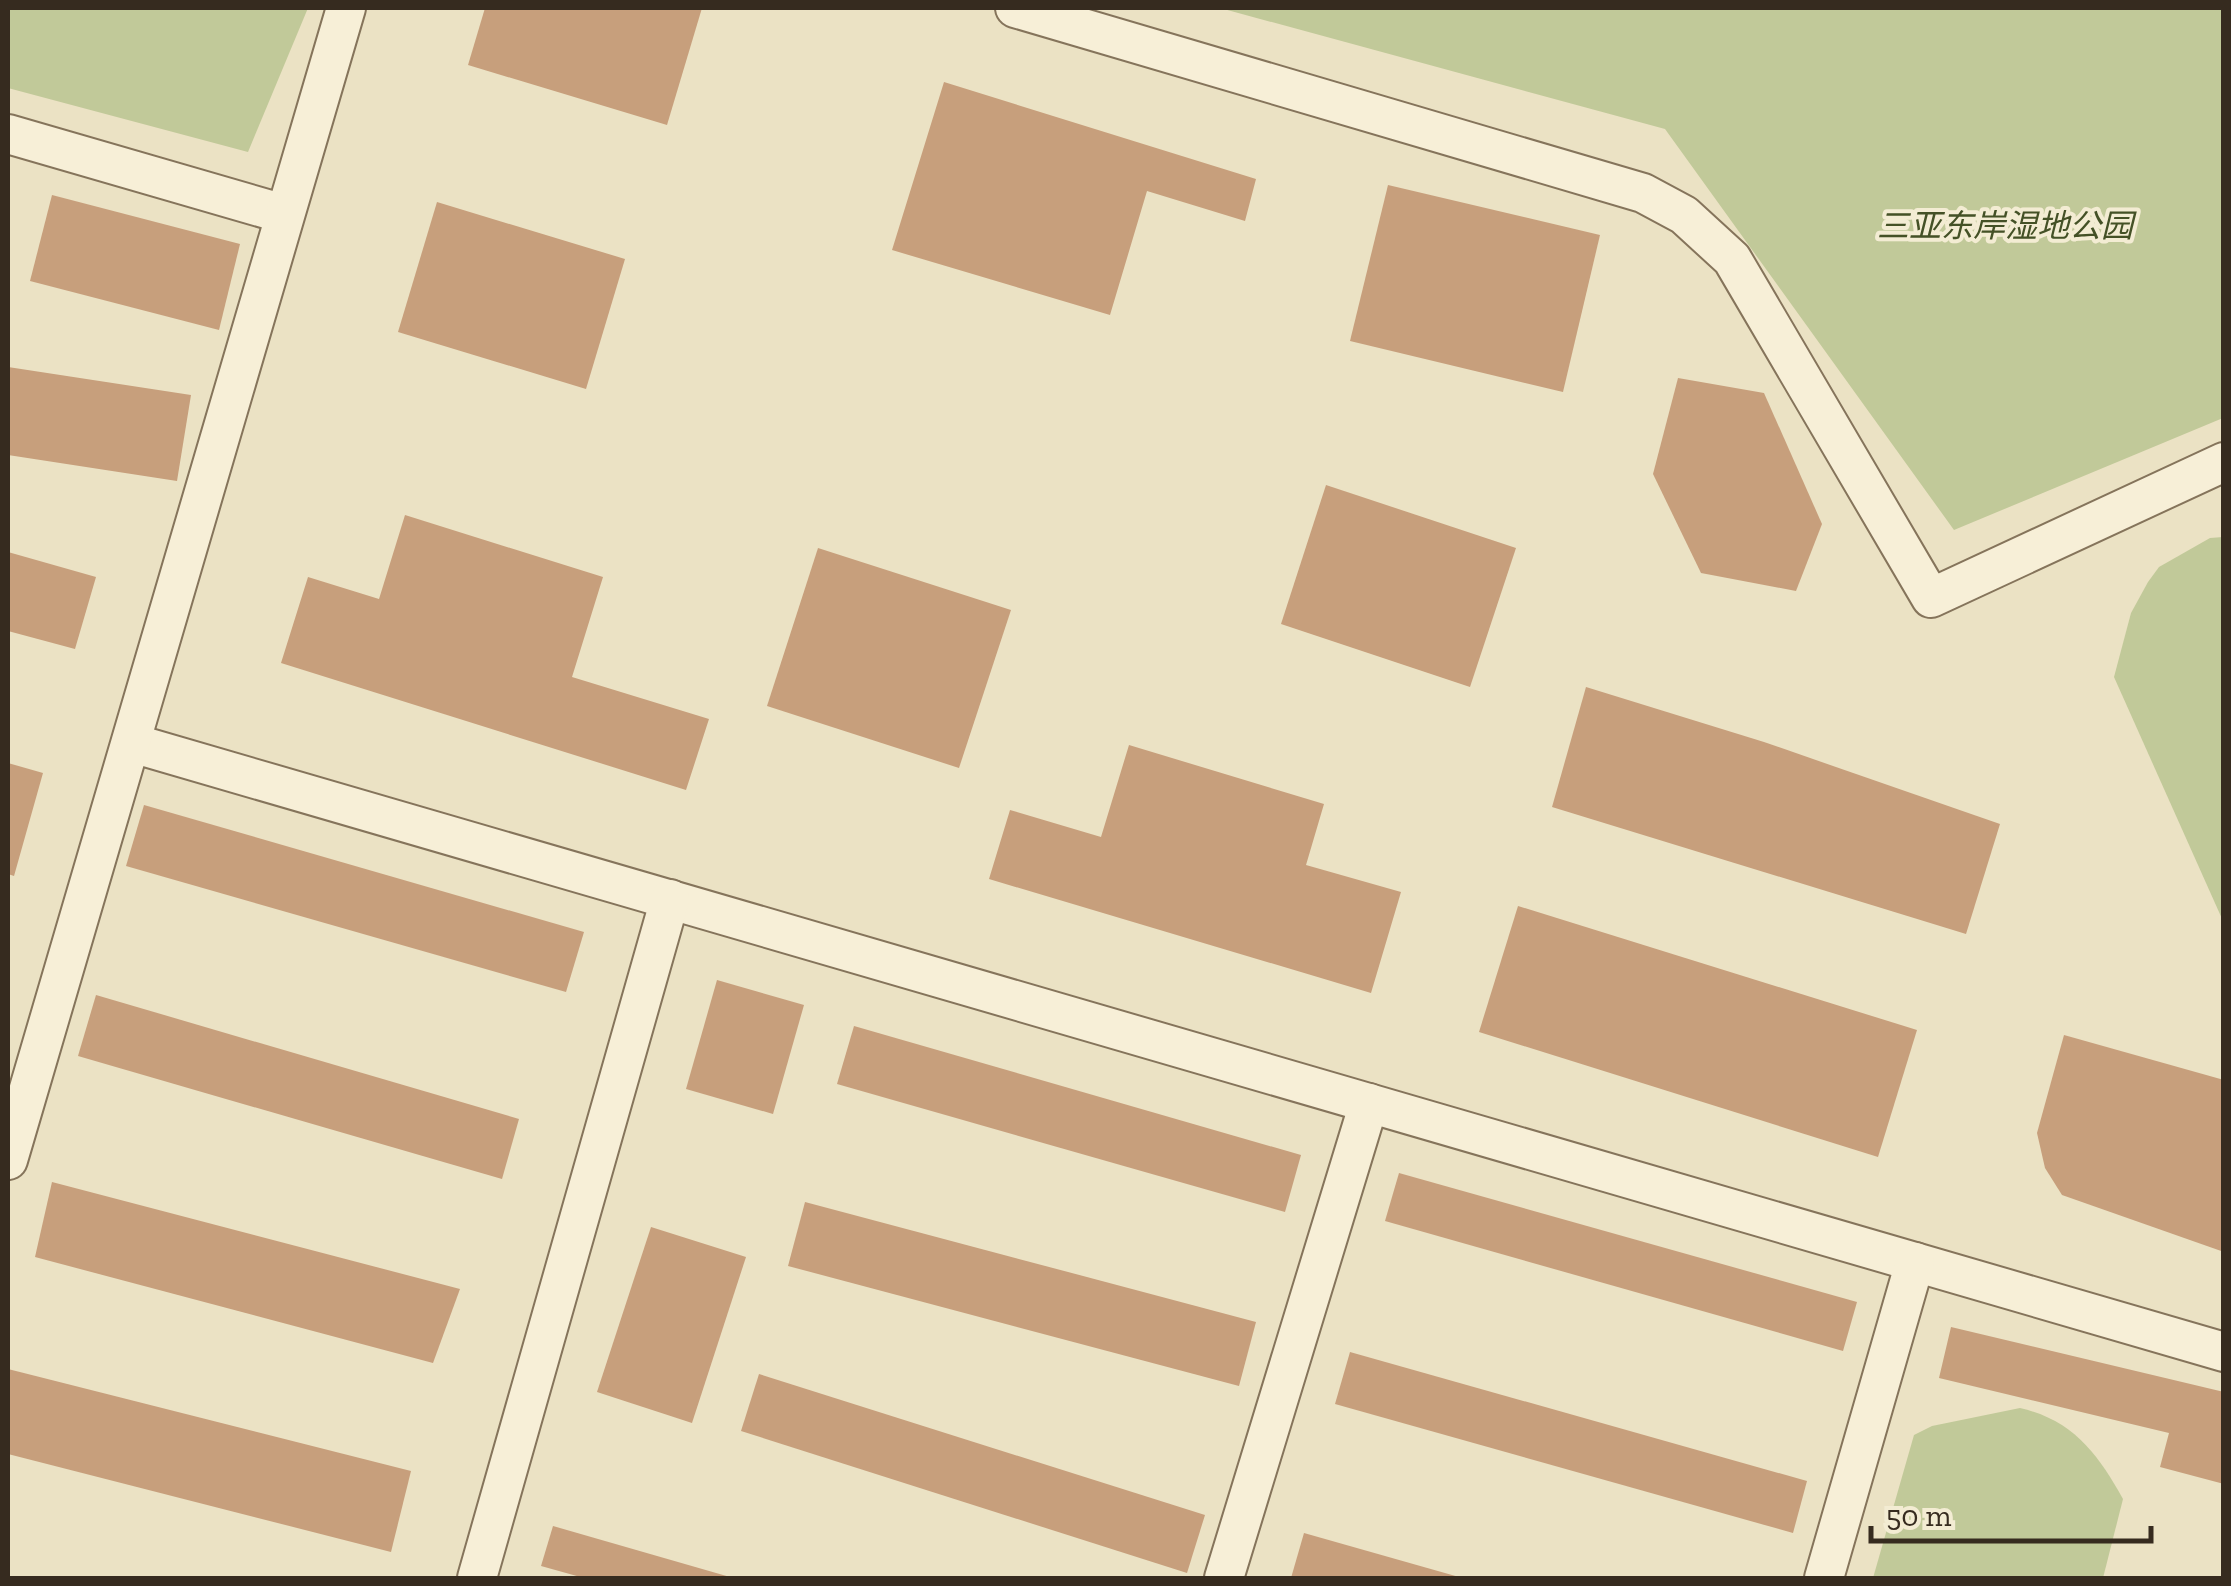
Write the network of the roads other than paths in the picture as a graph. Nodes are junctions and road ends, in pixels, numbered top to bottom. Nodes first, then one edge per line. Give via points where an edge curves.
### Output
1 (346, 8) edge
2 (1015, 8) edge
3 (8, 134) edge
4 (284, 214) junction
5 (2224, 462) edge
6 (132, 743) junction
7 (670, 899) junction
8 (1368, 1103) junction
9 (8, 1160) edge
10 (1915, 1262) junction
11 (2224, 1352) edge
12 (477, 1578) edge
13 (1224, 1578) edge
14 (1824, 1578) edge

1 - 4 street
2 - 5 street via 1643,193 1684,214 1732,259 1931,598
3 - 4 street
4 - 6 street
6 - 7 street
6 - 9 street
7 - 8 street
7 - 12 street
8 - 10 street
8 - 13 street
10 - 11 street
10 - 14 street

